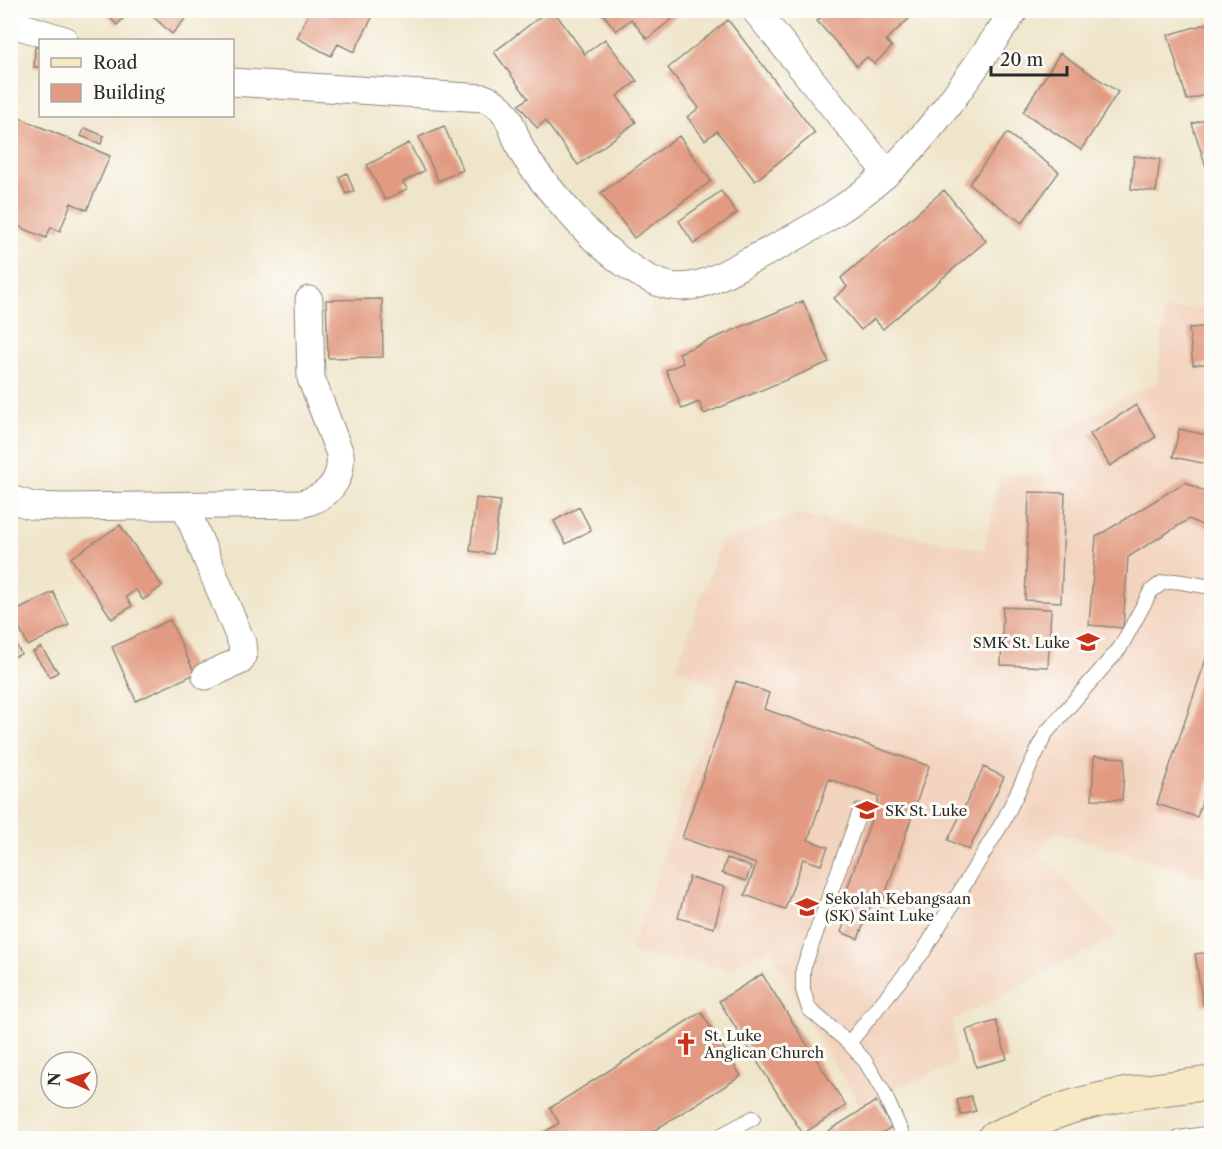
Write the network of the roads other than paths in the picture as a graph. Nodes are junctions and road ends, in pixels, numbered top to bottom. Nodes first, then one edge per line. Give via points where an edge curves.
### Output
1 (755, 10) edge
2 (1015, 10) edge
3 (10, 23) edge
4 (61, 39) edge
5 (234, 82) edge
6 (886, 172) junction
7 (309, 300) dead end
8 (10, 499) edge
9 (185, 506) junction
10 (1212, 587) edge
11 (206, 676) dead end
12 (860, 811) dead end
13 (849, 1043) junction
14 (1212, 1083) edge
15 (753, 1118) dead end
16 (1212, 1133) edge
17 (716, 1138) edge
18 (904, 1138) edge
19 (994, 1138) edge
20 (1179, 1138) edge

1 - 6 street
2 - 6 street via 947,106
3 - 4 street
5 - 6 street via 492,100 505,112 525,157 583,227 629,265 654,281 672,286 707,282 775,248 841,210
7 - 9 street via 311,378 340,454 341,466 332,488 301,504
8 - 9 street via 33,506
9 - 11 street via 242,643 240,660
10 - 13 lane via 1174,581 1151,591 1120,648 1046,733 1004,820 923,952
12 - 13 lane via 802,981 809,1010
13 - 18 lane via 866,1061
14 - 19 street via 1087,1102
15 - 17 lane
16 - 20 lane

